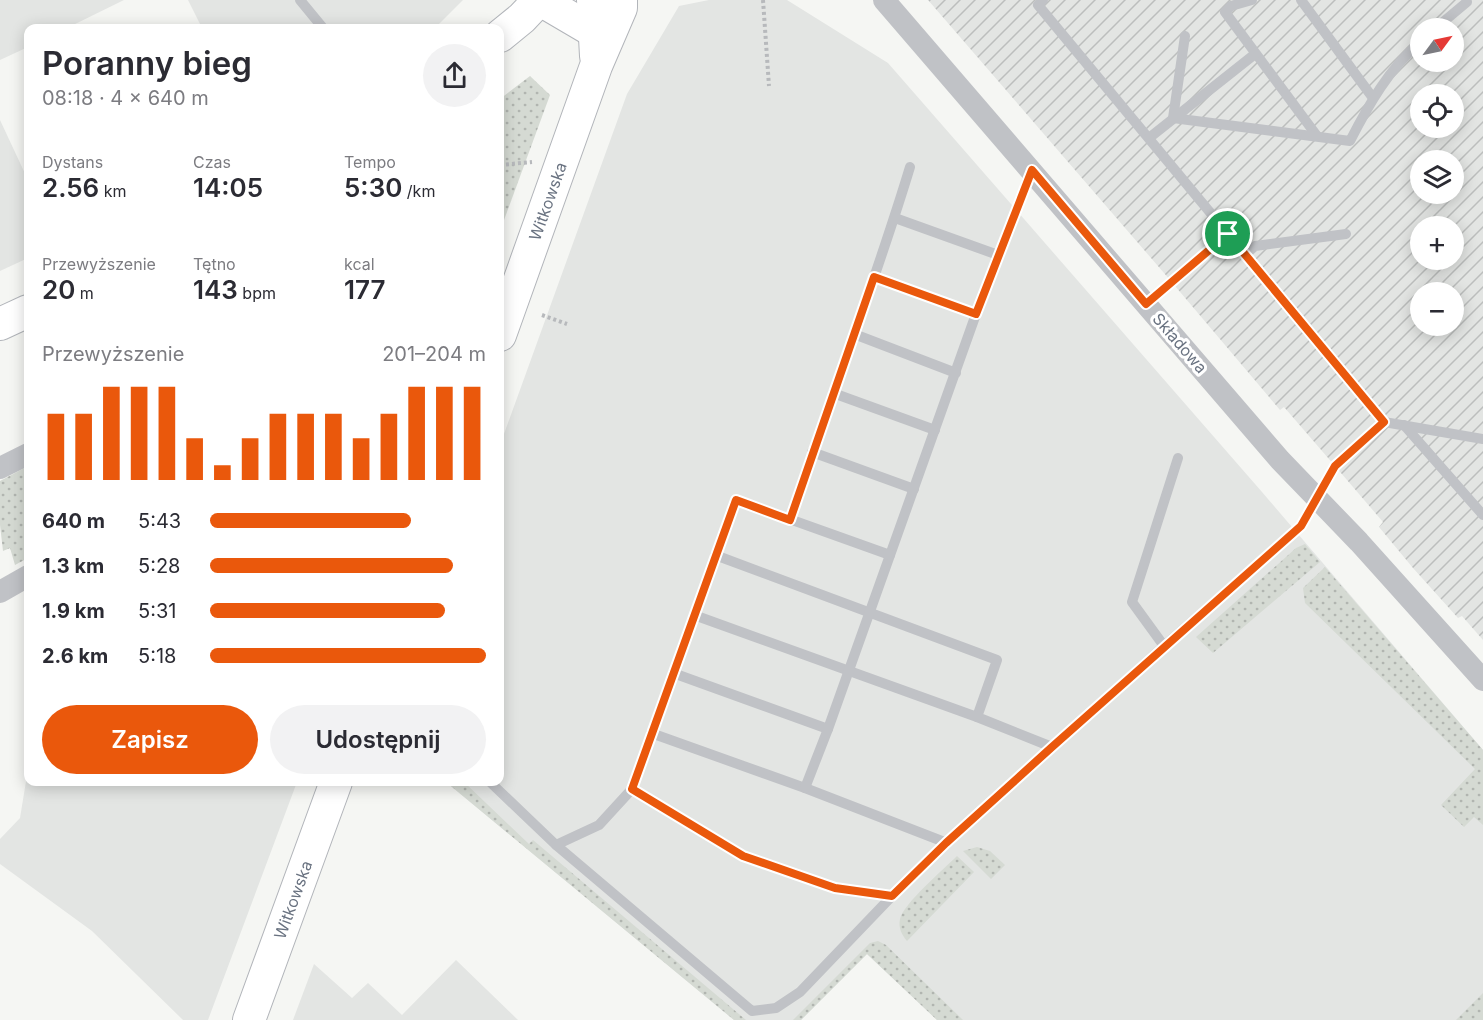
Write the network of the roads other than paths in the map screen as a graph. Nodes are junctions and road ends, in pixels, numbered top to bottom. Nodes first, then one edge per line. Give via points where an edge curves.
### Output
1 (300, 0) edge
2 (593, 0) edge
3 (621, 0) edge
4 (884, 0) edge
5 (1043, 0) edge
6 (1252, 0) edge
7 (1301, 0) edge
8 (1467, 2) dead end
9 (534, 12) edge
10 (1448, 18) edge
11 (320, 24) edge
12 (595, 32) junction
13 (1185, 36) dead end
14 (1410, 50) edge
15 (1255, 54) junction
16 (596, 66) junction
17 (1373, 98) junction
18 (1173, 118) junction
19 (1317, 136) junction
20 (1149, 138) junction
21 (910, 167) dead end
22 (1032, 170) junction
23 (895, 218) junction
24 (1228, 234) junction
25 (1346, 234) dead end
26 (1246, 254) junction
27 (998, 255) junction
28 (874, 277) junction
29 (1146, 304) junction
30 (976, 314) junction
31 (504, 324) edge
32 (854, 334) junction
33 (956, 373) junction
34 (832, 393) junction
35 (1384, 422) junction
36 (1404, 425) junction
37 (935, 430) junction
38 (1483, 439) edge
39 (812, 452) junction
40 (24, 456) edge
41 (1178, 458) dead end
42 (0, 468) edge
43 (914, 489) junction
44 (1318, 500) junction
45 (1483, 515) edge
46 (790, 520) junction
47 (716, 555) junction
48 (890, 555) junction
49 (24, 578) edge
50 (0, 592) edge
51 (869, 611) junction
52 (694, 615) junction
53 (1164, 646) junction
54 (849, 671) junction
55 (673, 673) junction
56 (1483, 680) edge
57 (977, 717) junction
58 (828, 729) junction
59 (651, 733) junction
60 (1052, 747) junction
61 (335, 786) edge
62 (494, 786) edge
63 (805, 788) junction
64 (632, 789) junction
65 (946, 843) junction
66 (556, 845) junction
67 (892, 896) junction
68 (251, 1020) edge

1 - 11 lane
2 - 12 street, Witkowska
3 - 16 street, Witkowska
4 - 22 street, Składowa
5 - 20 lane via 1038,5
6 - 15 lane via 1231,6 1225,12
7 - 17 lane
8 - 10 lane
9 - 12 street
12 - 16 street, Witkowska
13 - 18 lane
14 - 17 lane
15 - 18 lane
15 - 19 lane
16 - 31 street, Witkowska
17 - 19 lane via 1350,141
18 - 19 lane
18 - 20 lane
20 - 24 lane
21 - 23 lane
22 - 27 lane
22 - 29 street, Składowa
23 - 27 lane
23 - 28 lane
24 - 26 lane
24 - 29 lane
25 - 26 lane via 1255,246
26 - 35 lane
27 - 30 lane
28 - 30 lane
28 - 32 lane
29 - 44 street, Składowa
30 - 33 lane
32 - 33 lane
32 - 34 lane
33 - 37 lane
34 - 37 lane
34 - 39 lane
35 - 36 lane
35 - 44 lane via 1335,466
36 - 38 lane
36 - 45 lane
37 - 43 lane
39 - 43 lane
39 - 46 lane
40 - 42 street
41 - 53 lane via 1132,602
43 - 48 lane
44 - 53 lane via 1301,526
44 - 56 street, Składowa
46 - 47 lane via 736,500
46 - 48 lane
47 - 51 lane
47 - 52 lane
48 - 51 lane
49 - 50 street
51 - 54 lane
51 - 57 lane via 997,660
52 - 54 lane
52 - 55 lane
53 - 60 lane
54 - 57 lane
54 - 58 lane
55 - 58 lane
55 - 59 lane
57 - 60 lane
58 - 63 lane
59 - 63 lane
59 - 64 lane
60 - 65 lane
61 - 68 street, Witkowska
62 - 66 lane
63 - 65 lane
64 - 66 lane via 599,825
64 - 67 lane via 743,856 835,888
65 - 67 lane
66 - 67 lane via 752,1011 776,1008 800,993

